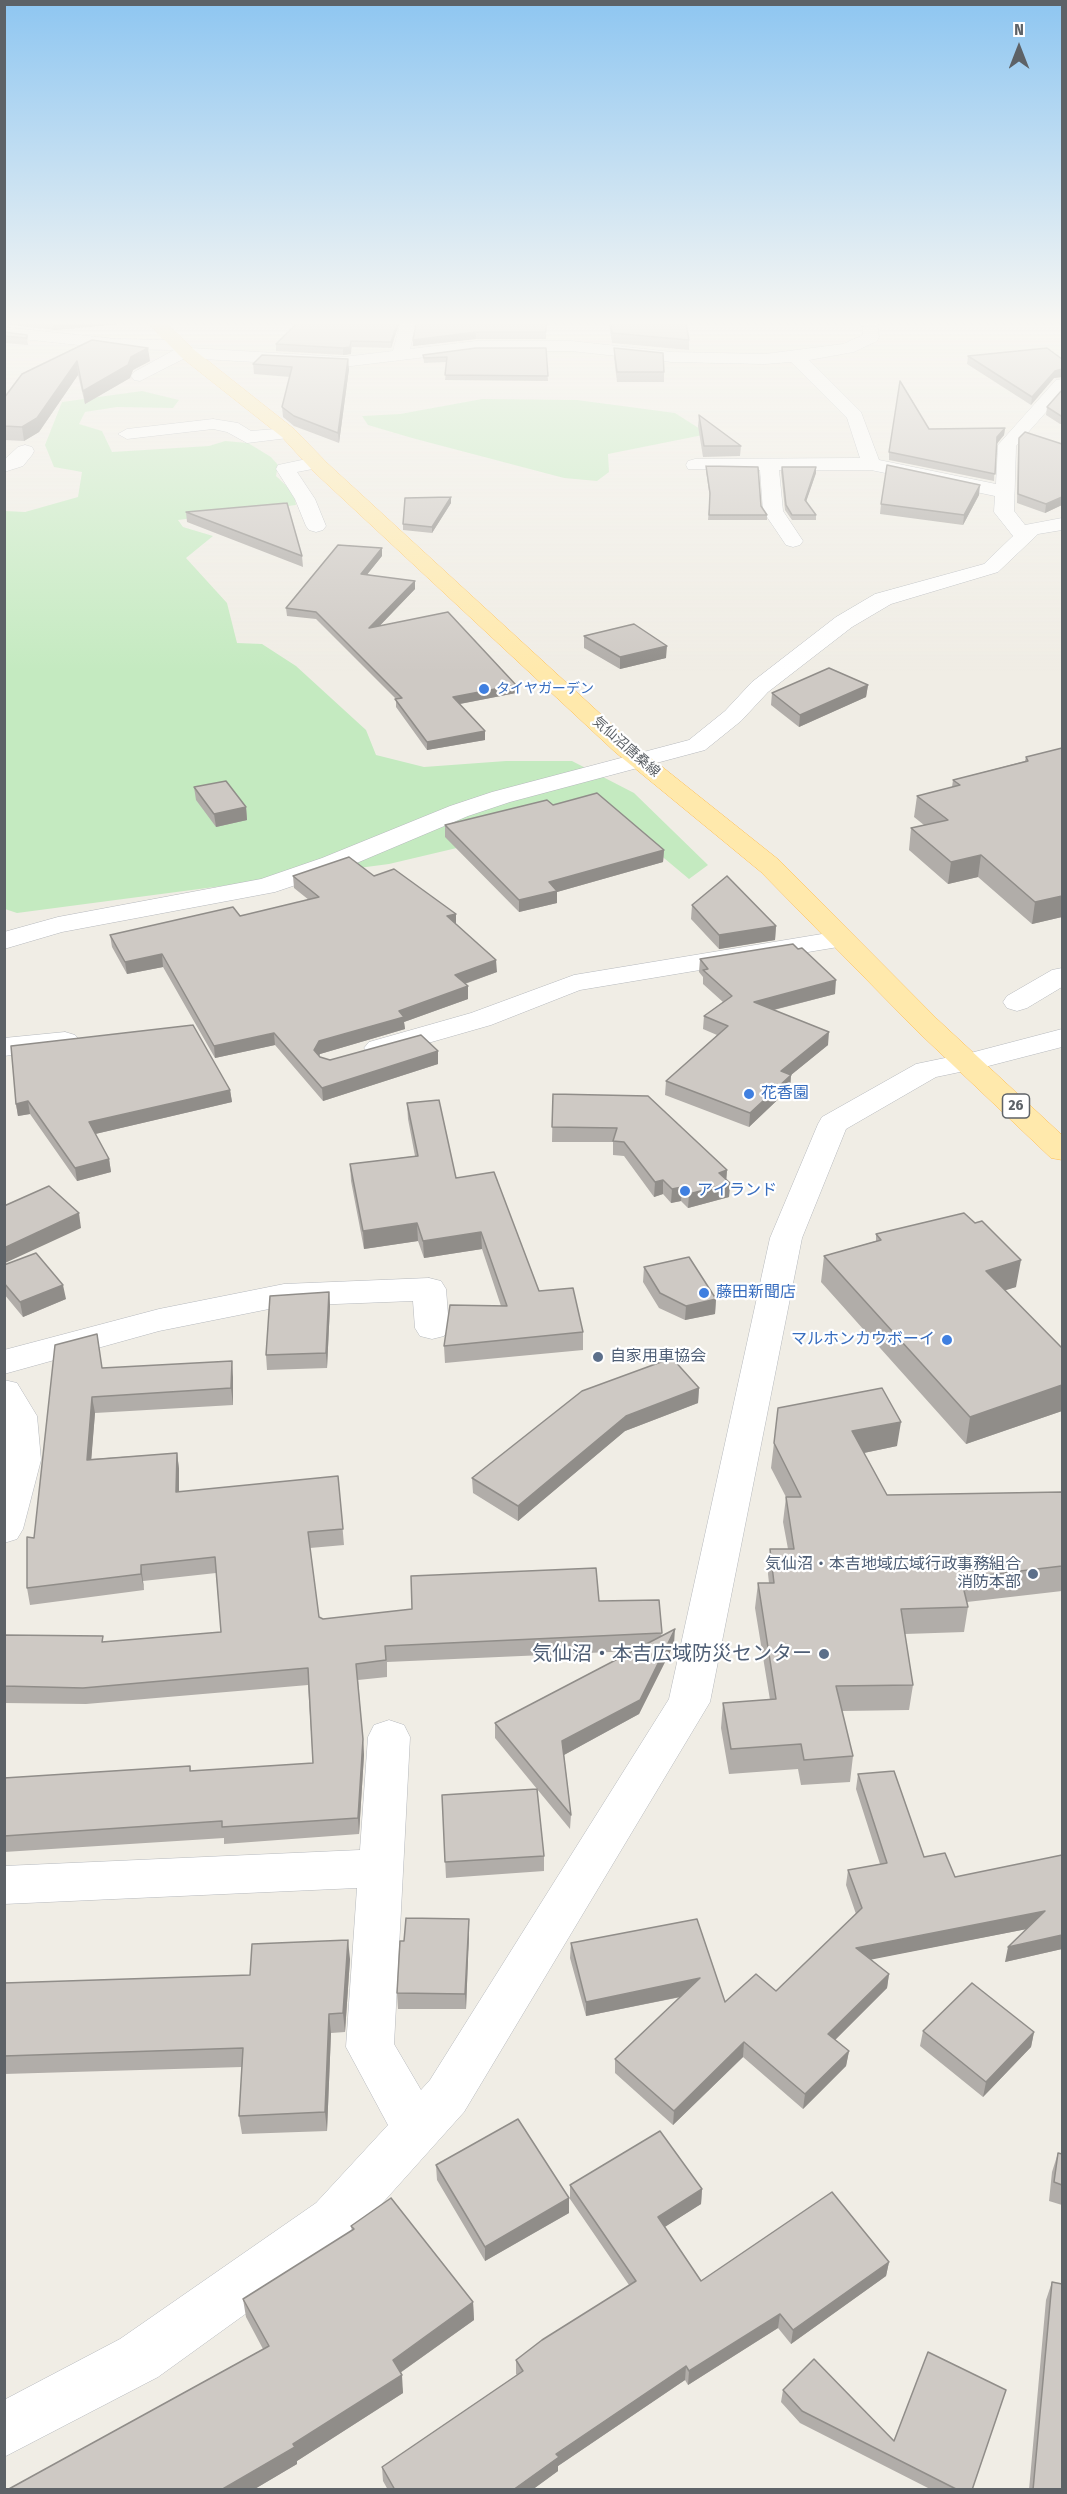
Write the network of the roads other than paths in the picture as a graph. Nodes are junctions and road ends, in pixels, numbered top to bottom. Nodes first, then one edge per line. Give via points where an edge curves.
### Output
1 (295, 440) edge
2 (863, 440) edge
3 (1011, 440) edge
4 (25, 451) edge
5 (316, 463) junction
6 (695, 465) dead end
7 (871, 465) junction
8 (4, 466) edge
9 (770, 466) junction
10 (1005, 492) junction
11 (1062, 524) edge
12 (316, 526) dead end
13 (1024, 536) junction
14 (794, 541) dead end
15 (642, 760) junction
16 (840, 939) junction
17 (4, 941) edge
18 (1062, 976) edge
19 (1017, 1002) dead end
20 (1062, 1038) edge
21 (87, 1040) edge
22 (4, 1047) edge
23 (355, 1055) edge
24 (969, 1062) junction
25 (1062, 1151) edge
26 (432, 1328) dead end
27 (4, 1362) edge
28 (4, 1392) edge
29 (4, 1528) edge
30 (389, 1737) dead end
31 (380, 1868) junction
32 (4, 1886) edge
33 (417, 2129) junction
34 (4, 2430) edge

1 - 5 main road, 気仙沼唐桑線 / 26
2 - 7 street
3 - 10 street via 1007,445
4 - 8 street via 16,462
5 - 12 street via 285,469
5 - 15 main road, 気仙沼唐桑線 / 26 via 623,747
6 - 9 street
7 - 9 street
7 - 10 street
9 - 14 street via 773,511
10 - 13 street via 1004,512
11 - 13 street via 1032,529
13 - 15 street via 991,568 883,598 800,655 697,745
15 - 16 main road, 気仙沼唐桑線 / 26 via 701,813 770,866
15 - 17 street via 501,797 266,886 58,925
16 - 23 street via 574,983 481,1019
16 - 24 main road, 気仙沼唐桑線 / 26
18 - 19 street
20 - 24 street
21 - 22 street
24 - 25 main road, 気仙沼唐桑線 / 26
24 - 33 street via 927,1070 833,1124 786,1239 689,1702 447,2096
26 - 27 street via 429,1289 284,1295 159,1320
28 - 29 street via 19,1416 24,1460
30 - 31 street
31 - 32 street
31 - 33 street via 370,2047
33 - 34 street via 334,2220 139,2358

